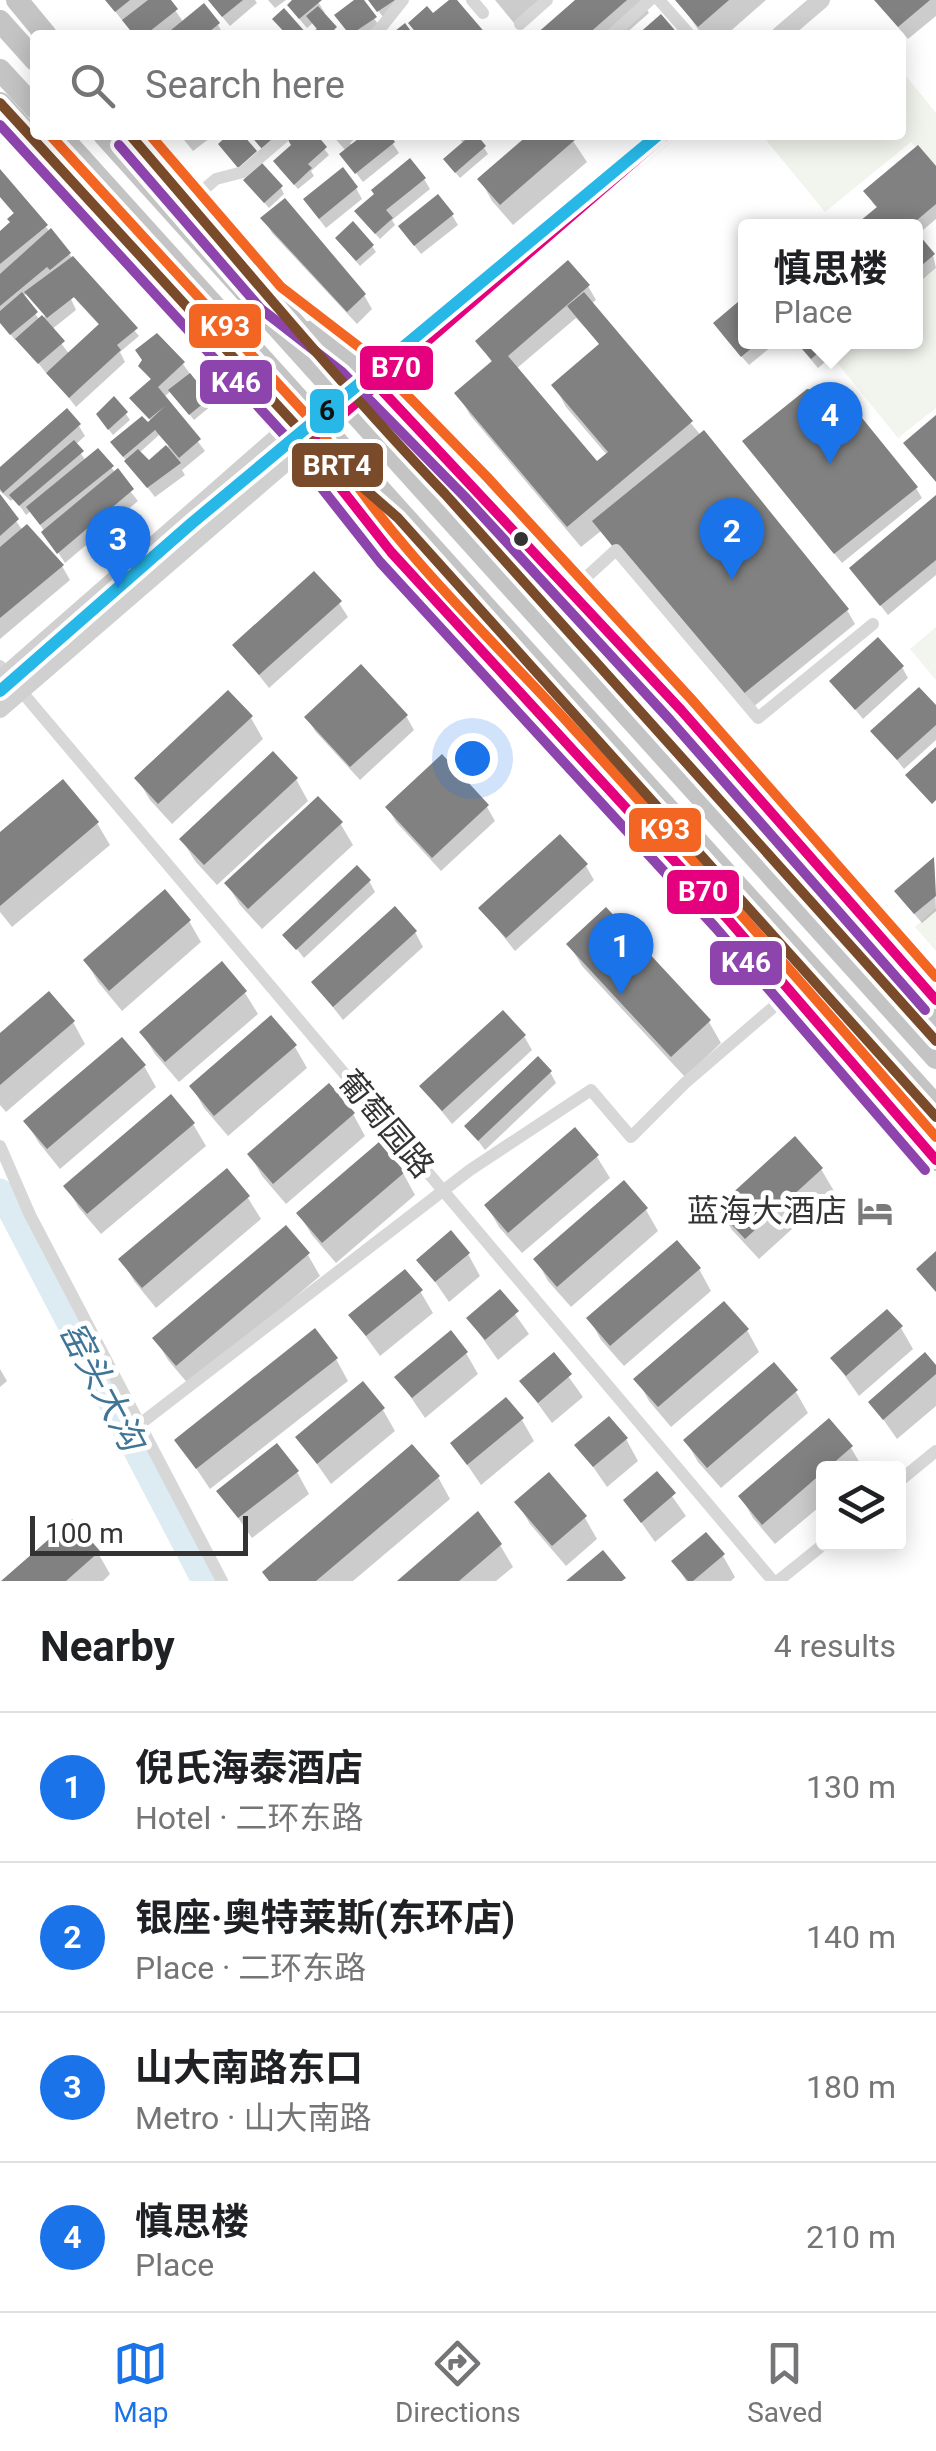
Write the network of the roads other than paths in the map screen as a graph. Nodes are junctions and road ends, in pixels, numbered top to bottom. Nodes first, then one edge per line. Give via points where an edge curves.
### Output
1 (17, 0) edge
2 (403, 0) edge
3 (472, 0) edge
4 (546, 0) edge
5 (650, 0) edge
6 (659, 0) edge
7 (820, 0) edge
8 (483, 13) dead end
9 (0, 21) edge
10 (520, 24) dead end
11 (42, 30) edge
12 (379, 30) edge
13 (617, 30) edge
14 (686, 30) edge
15 (786, 30) edge
16 (30, 54) edge
17 (0, 70) edge
18 (0, 103) edge
19 (30, 103) edge
20 (30, 136) edge
21 (34, 140) edge
22 (64, 140) edge
23 (109, 140) edge
24 (134, 140) edge
25 (280, 140) edge
26 (659, 140) edge
27 (187, 204) junction
28 (364, 400) junction
29 (294, 424) junction
30 (321, 438) junction
31 (457, 468) junction
32 (444, 494) junction
33 (470, 503) junction
34 (503, 517) junction
35 (483, 540) junction
36 (391, 552) junction
37 (450, 576) junction
38 (571, 590) junction
39 (873, 624) dead end
40 (0, 666) edge
41 (534, 670) junction
42 (0, 680) edge
43 (21, 691) junction
44 (0, 709) edge
45 (549, 724) junction
46 (791, 992) junction
47 (936, 1000) edge
48 (936, 1026) edge
49 (936, 1041) edge
50 (936, 1058) edge
51 (936, 1106) edge
52 (936, 1117) edge
53 (936, 1138) edge
54 (0, 1146) edge
55 (936, 1160) edge
56 (443, 1192) junction
57 (140, 1424) junction
58 (936, 1451) edge
59 (906, 1475) edge
60 (816, 1550) edge
61 (222, 1581) edge
62 (776, 1581) edge

1 - 11 highway
2 - 12 street
3 - 8 street
4 - 10 street
5 - 13 street
6 - 14 street
7 - 15 main road
9 - 16 highway
17 - 19 highway
18 - 20 highway
21 - 29 highway
22 - 30 highway, bridge
23 - 28 highway, bridge
24 - 27 highway
25 - 27 street via 243,172 216,179
26 - 28 main road
27 - 28 highway
28 - 29 main road
28 - 30 main road
28 - 31 highway
28 - 32 highway
28 - 48 highway, bridge via 530,574
28 - 50 highway, bridge
29 - 30 highway
29 - 42 main road
30 - 36 highway via 321,463
30 - 37 highway
30 - 43 main road
30 - 51 highway, bridge
30 - 53 highway, bridge via 466,617
31 - 33 highway
31 - 34 highway
32 - 33 highway
32 - 35 highway
33 - 34 highway
33 - 35 highway
34 - 38 highway
35 - 49 highway
36 - 37 highway
36 - 45 highway
37 - 41 highway
38 - 39 street via 616,550 758,718
38 - 47 highway
40 - 43 street, 葡萄园路
41 - 45 highway
41 - 52 highway
43 - 44 main road
43 - 56 street, 葡萄园路
45 - 46 highway
46 - 55 highway
46 - 56 street via 631,1137 591,1090
54 - 57 street
56 - 57 street
56 - 62 street, 葡萄园路
57 - 61 street
58 - 59 street
60 - 62 street

